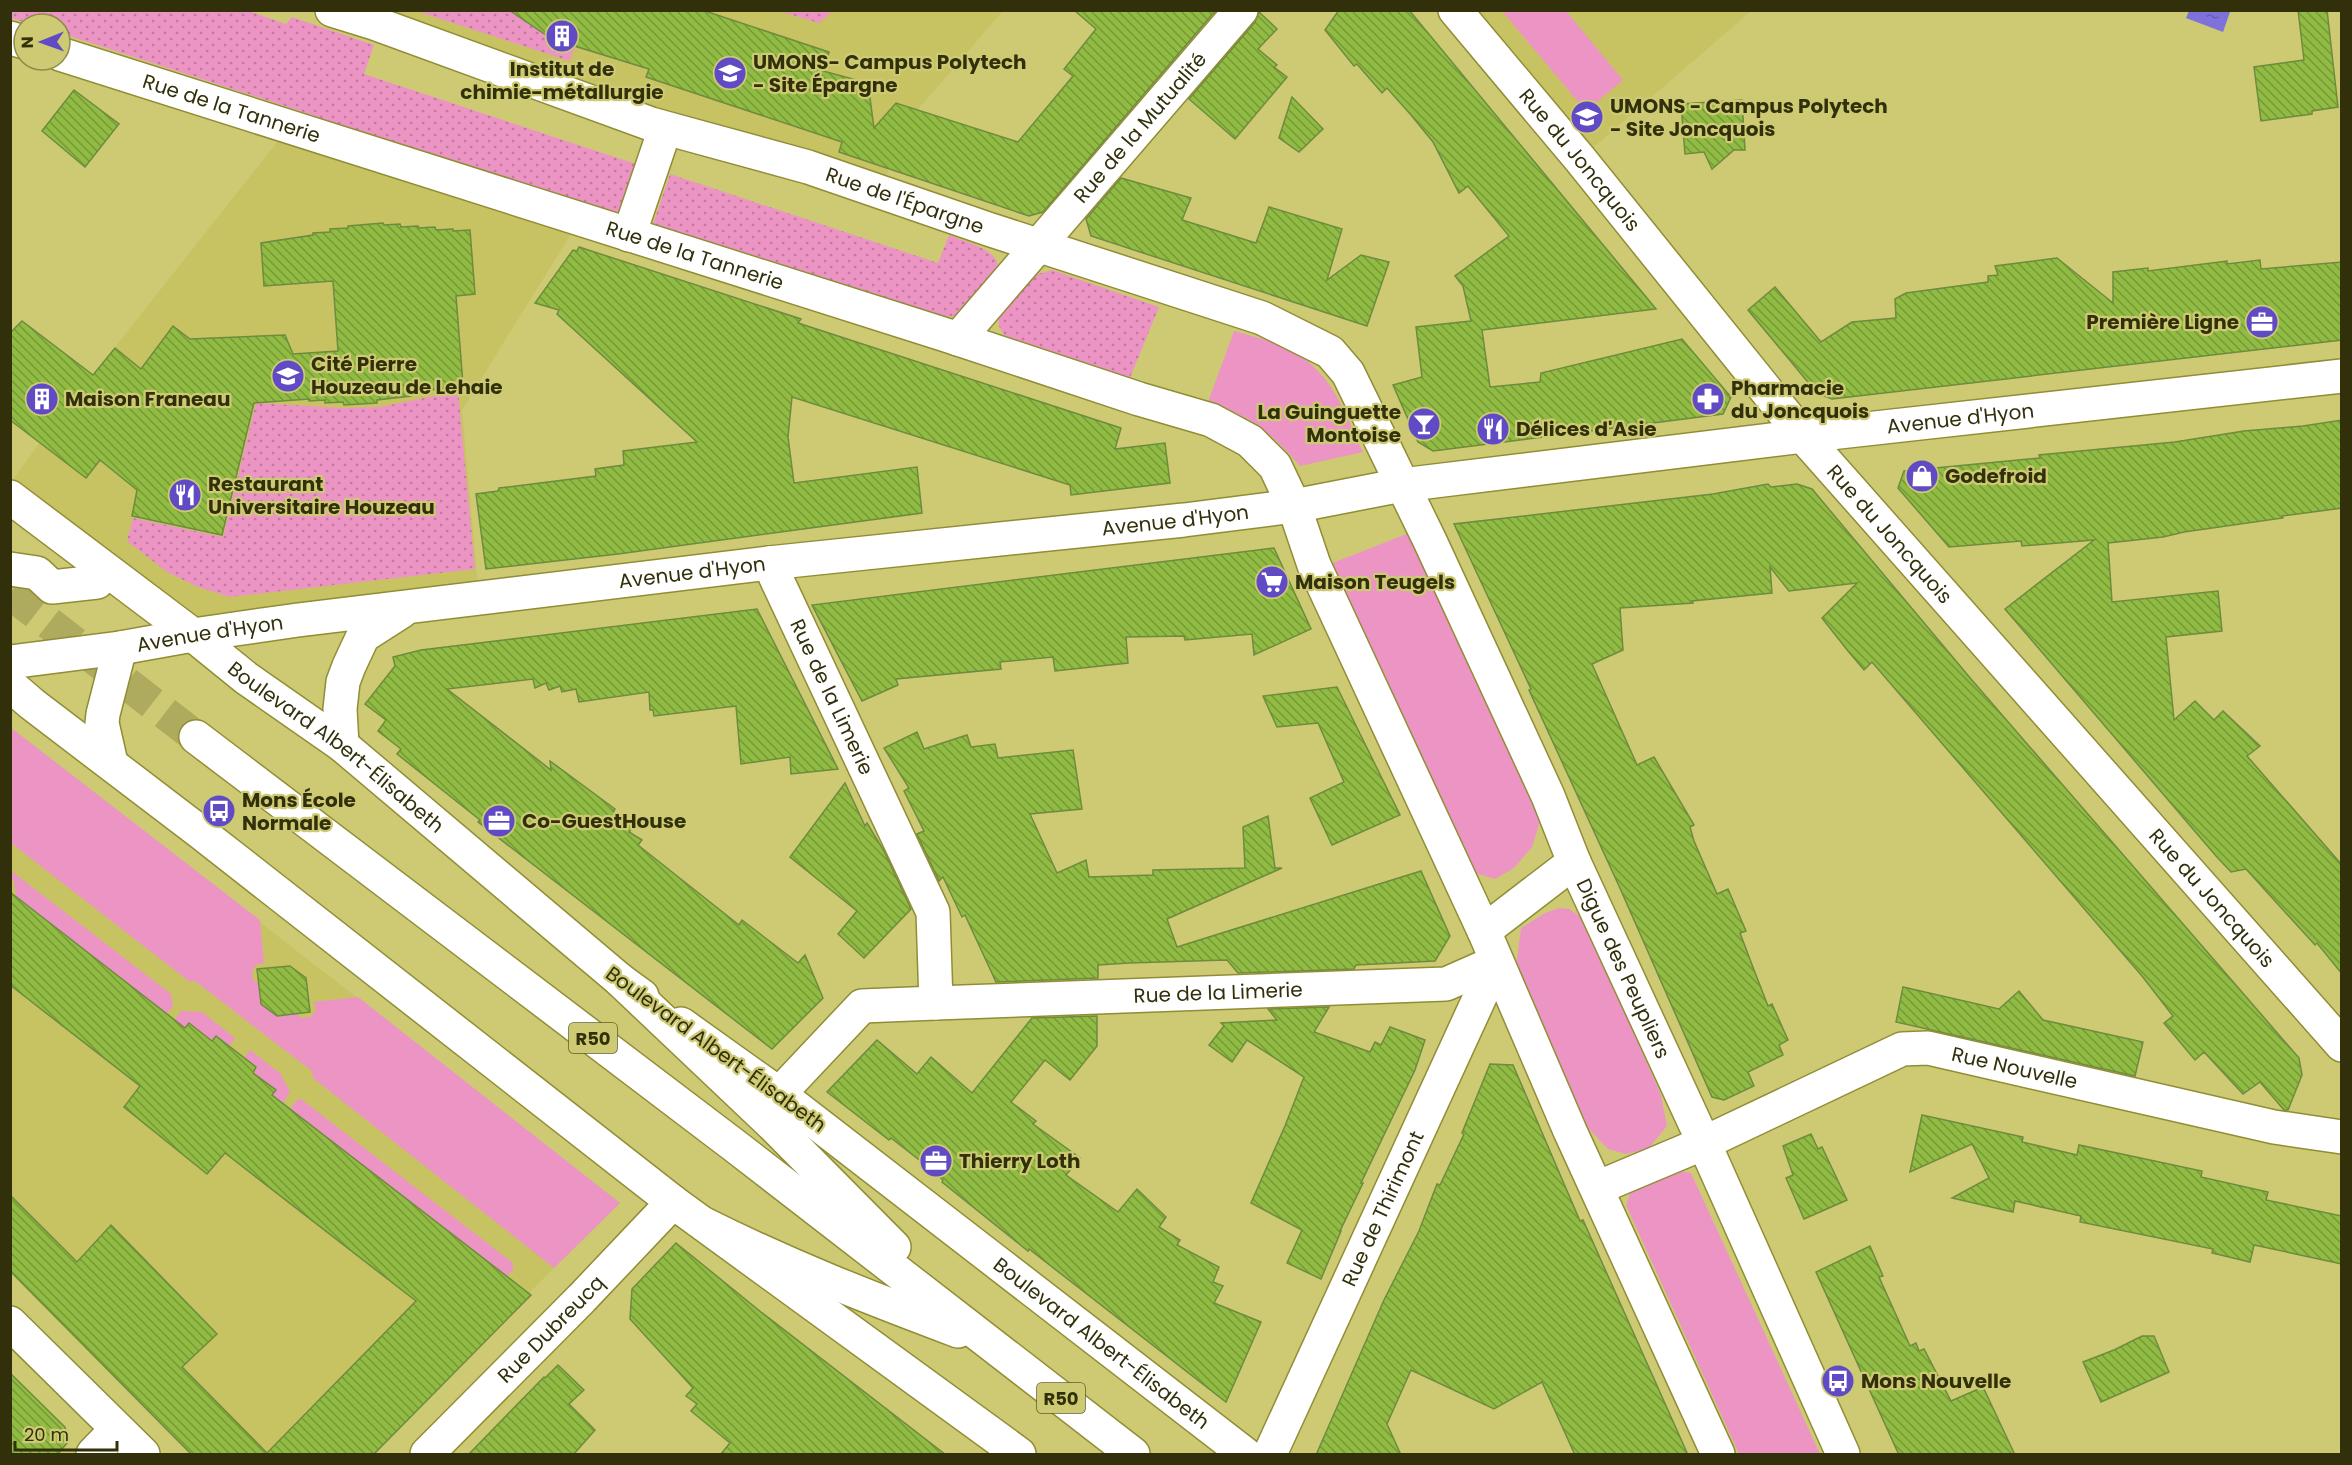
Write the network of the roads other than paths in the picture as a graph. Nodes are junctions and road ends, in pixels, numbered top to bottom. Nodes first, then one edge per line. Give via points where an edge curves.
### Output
1 (332, 10) edge
2 (1241, 10) edge
3 (1455, 10) edge
4 (72, 58) edge
5 (665, 129) junction
6 (629, 235) junction
7 (1039, 245) junction
8 (958, 339) junction
9 (2342, 376) edge
10 (1803, 436) junction
11 (1402, 485) junction
12 (10, 497) edge
13 (1293, 506) junction
14 (769, 563) junction
15 (10, 569) edge
16 (97, 582) dead end
17 (407, 607) junction
18 (193, 635) junction
19 (120, 648) junction
20 (10, 662) edge
21 (10, 685) edge
22 (196, 737) tunnel mouth
23 (342, 745) junction
24 (111, 763) junction
25 (1574, 861) junction
26 (1484, 931) junction
27 (1496, 962) junction
28 (620, 980) junction
29 (936, 1003) junction
30 (2342, 1044) edge
31 (779, 1094) junction
32 (2342, 1137) edge
33 (1704, 1143) junction
34 (1597, 1188) junction
35 (673, 1202) junction
36 (704, 1224) junction
37 (10, 1323) edge
38 (988, 1342) junction
39 (117, 1429) junction
40 (93, 1455) edge
41 (143, 1455) edge
42 (427, 1455) edge
43 (1019, 1455) edge
44 (1133, 1455) edge
45 (1245, 1455) edge
46 (1270, 1455) edge
47 (1719, 1455) edge
48 (1843, 1455) edge

1 - 5 main road, Rue de l'Épargne
2 - 7 main road, Rue de la Mutualité
3 - 10 main road, Rue du Joncquois
4 - 6 main road, Rue de la Tannerie
5 - 6 main road
5 - 7 main road, Rue de l'Épargne via 808,167
6 - 8 main road, Rue de la Tannerie
7 - 8 main road, Rue de la Mutualité
7 - 11 main road, Rue de l'Épargne via 1262,318 1330,352 1348,373
8 - 13 main road, Rue de la Tannerie via 1211,420 1250,441 1275,466
9 - 10 main road, Avenue d'Hyon
10 - 11 main road, Avenue d'Hyon
10 - 30 main road, Rue du Joncquois
11 - 13 main road, Avenue d'Hyon
11 - 25 main road, Digue des Peupliers via 1548,796
12 - 18 main road, Boulevard Albert-Élisabeth
13 - 14 main road, Avenue d'Hyon
13 - 26 main road via 1314,565
14 - 17 main road, Avenue d'Hyon
14 - 29 main road, Rue de la Limerie via 933,912
15 - 16 main road via 37,573 52,587
17 - 18 main road, Avenue d'Hyon
17 - 23 main road via 363,636 343,682
18 - 19 main road, Avenue d'Hyon
18 - 23 main road, Boulevard Albert-Élisabeth via 246,678
19 - 20 main road, Avenue d'Hyon
19 - 24 main road via 102,723
21 - 24 main road
22 - 38 main road, R50
23 - 28 main road, Boulevard Albert-Élisabeth
24 - 35 main road
25 - 26 main road
25 - 33 main road, Digue des Peupliers
26 - 27 main road
27 - 29 main road, Rue de la Limerie via 1446,984
27 - 34 main road
27 - 46 main road, Rue de Thirimont
28 - 31 main road, Boulevard Albert-Élisabeth
28 - 38 main road via 773,1125
29 - 31 main road, Rue de la Limerie via 862,1006
31 - 45 main road, Boulevard Albert-Élisabeth
32 - 33 main road, Rue Nouvelle via 2274,1127 1928,1048 1902,1049
33 - 34 main road, Rue Nouvelle
33 - 48 main road, Digue des Peupliers
34 - 47 main road
35 - 36 main road
35 - 42 main road, Rue Dubreucq
36 - 38 main road via 771,1258
36 - 43 main road
37 - 39 main road
38 - 44 main road, R50
39 - 40 main road
39 - 41 main road

